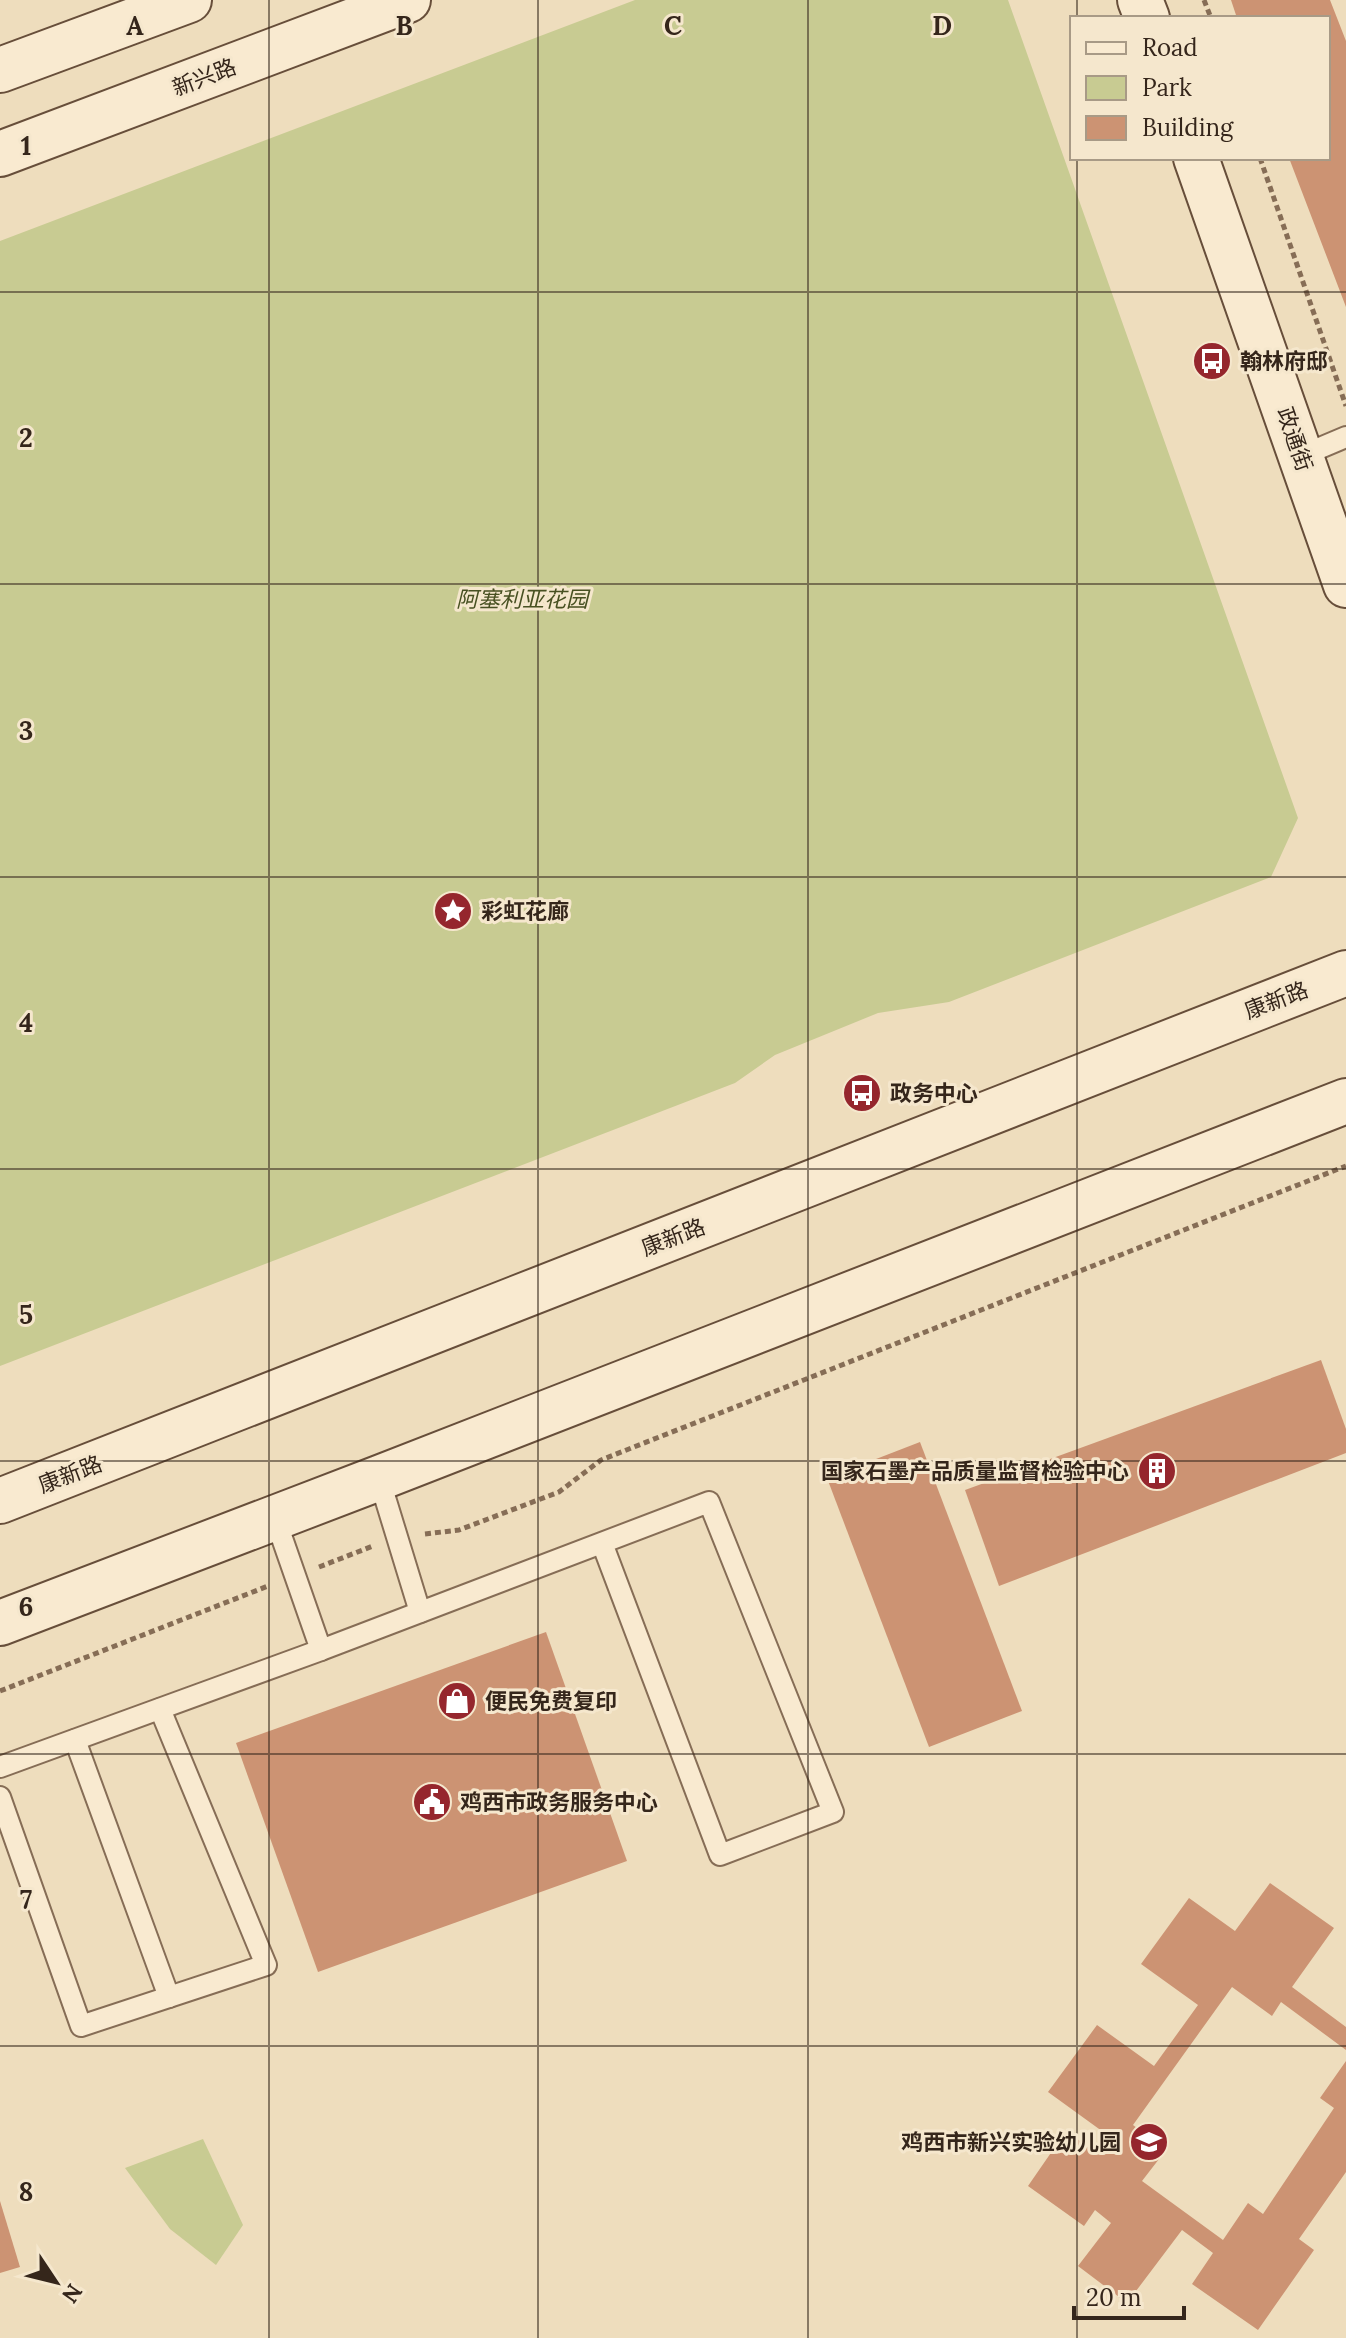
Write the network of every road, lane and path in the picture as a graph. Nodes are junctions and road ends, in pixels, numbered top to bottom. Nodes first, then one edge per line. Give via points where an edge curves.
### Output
1 (189, 0) edge
2 (408, 0) edge
3 (0, 70) edge
4 (0, 154) edge
5 (1197, 160) edge
6 (1261, 160) edge
7 (1346, 406) edge
8 (1346, 437) edge
9 (1301, 456) junction
10 (1346, 585) edge
11 (1346, 973) edge
12 (1346, 1101) edge
13 (1346, 1166) edge
14 (379, 1478) junction
15 (0, 1501) edge
16 (275, 1518) junction
17 (397, 1537) junction
18 (602, 1543) junction
19 (295, 1576) junction
20 (420, 1612) junction
21 (0, 1623) edge
22 (321, 1650) junction
23 (0, 1691) edge
24 (160, 1709) junction
25 (75, 1740) junction
26 (0, 1767) edge
27 (0, 1797) edge
28 (169, 1997) junction

1 - 3 main road
2 - 4 main road, 新兴路
5 - 9 main road, 政通街
6 - 7 path
8 - 9 lane
9 - 10 main road, 政通街
11 - 15 main road, 康新路
12 - 14 main road
13 - 17 path via 601,1460 559,1492 459,1530
14 - 16 main road
14 - 17 lane
16 - 19 lane
16 - 21 main road
17 - 19 path
17 - 20 lane
18 - 18 lane via 709,1502 833,1812 720,1855
18 - 20 lane
19 - 22 lane
19 - 23 path
20 - 22 lane
22 - 24 lane
24 - 25 lane
24 - 28 lane via 266,1965
25 - 26 lane
25 - 28 lane
27 - 28 lane via 81,2026

